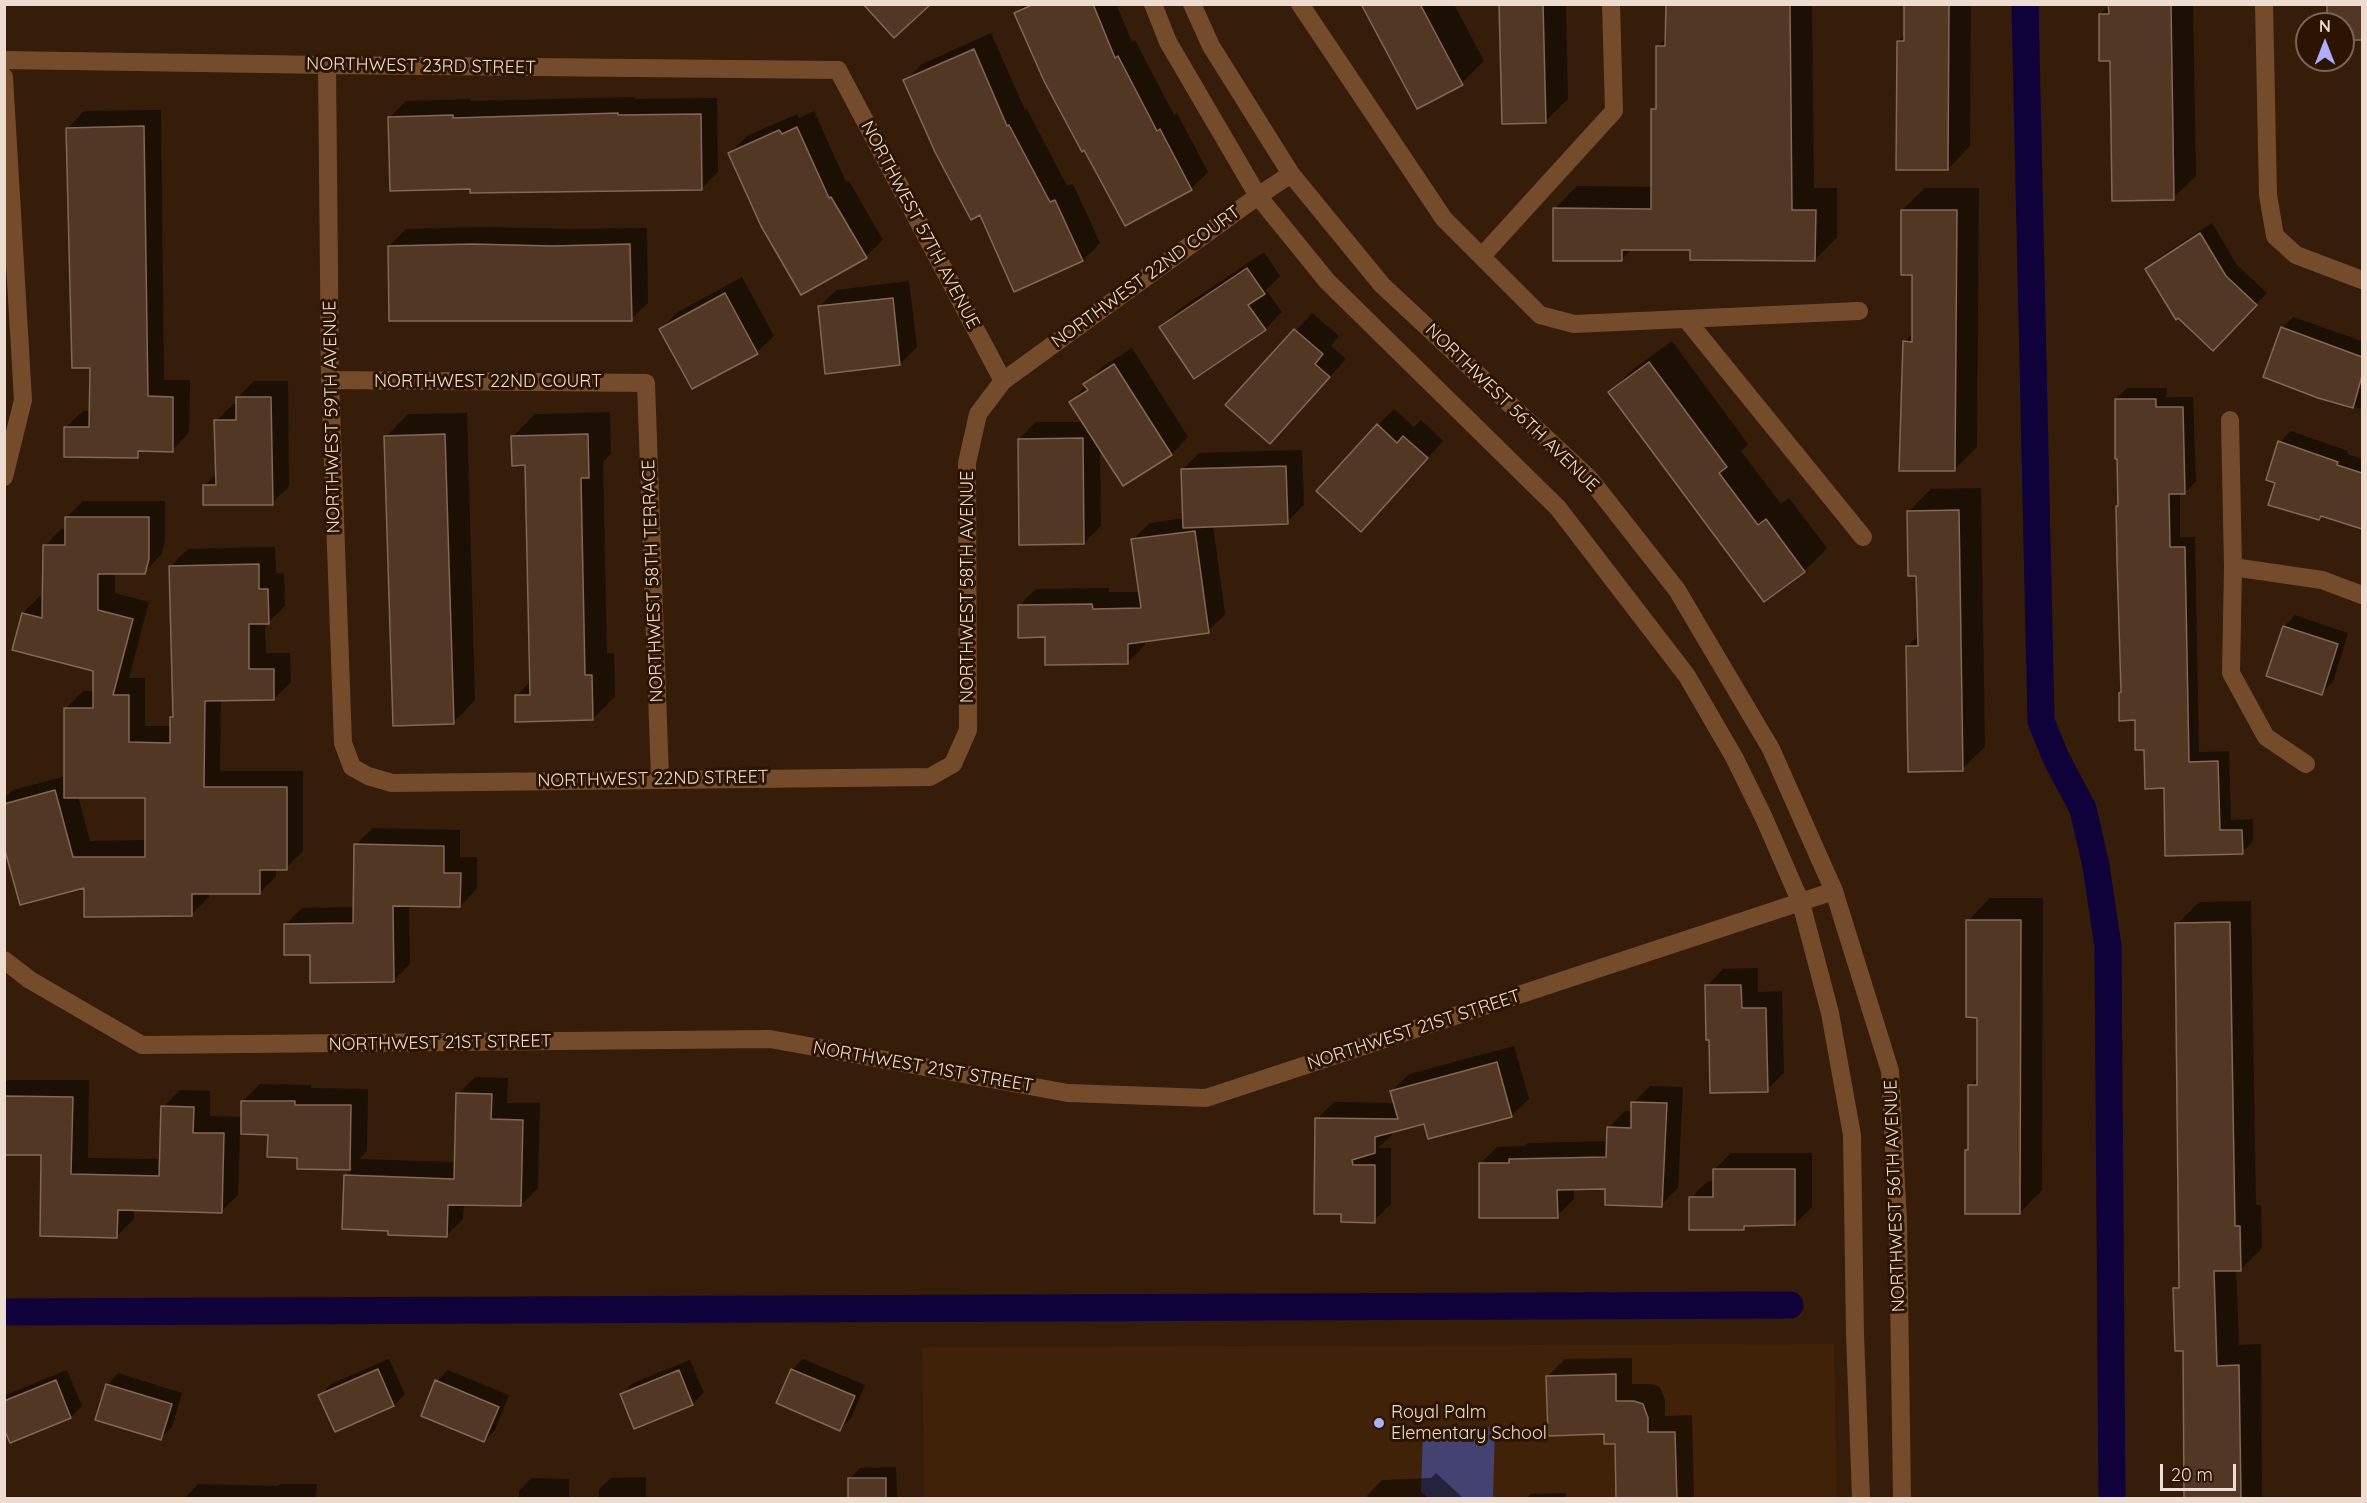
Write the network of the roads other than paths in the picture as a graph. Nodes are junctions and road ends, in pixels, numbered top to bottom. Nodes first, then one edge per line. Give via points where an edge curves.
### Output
1 (1154, 4) edge
2 (1192, 4) edge
3 (1300, 4) edge
4 (1611, 4) edge
5 (2264, 4) edge
6 (4, 60) edge
7 (327, 66) junction
8 (838, 70) joint
9 (4, 77) edge
10 (1292, 174) junction
11 (1258, 196) junction
12 (1482, 256) junction
13 (2362, 280) edge
14 (1859, 311) dead end
15 (1686, 319) junction
16 (330, 381) junction
17 (1003, 381) junction
18 (646, 383) joint
19 (2230, 420) dead end
20 (4, 477) edge
21 (1863, 537) dead end
22 (2233, 567) junction
23 (2362, 595) edge
24 (953, 764) joint
25 (2306, 764) dead end
26 (352, 767) joint
27 (660, 778) junction
28 (1834, 891) junction
29 (1801, 903) junction
30 (4, 960) edge
31 (1861, 1498) edge
32 (1902, 1498) edge

1 - 11 street via 1167,42
2 - 10 street, NORTHWEST 56TH AVENUE via 1211,46
3 - 12 street via 1444,219
4 - 12 street via 1614,111
5 - 13 street via 2268,195 2275,236 2296,255
6 - 7 street, NORTHWEST 23RD STREET
7 - 8 street, NORTHWEST 23RD STREET
7 - 16 street, NORTHWEST 59TH AVENUE
8 - 17 street, NORTHWEST 57TH AVENUE
9 - 20 street via 23,400
10 - 11 street, NORTHWEST 22ND COURT
10 - 28 street, NORTHWEST 56TH AVENUE via 1382,285 1590,479 1677,590 1771,749
11 - 17 street, NORTHWEST 22ND COURT
11 - 29 street via 1327,281 1558,508 1680,666 1734,757
12 - 15 street via 1540,315 1574,324
14 - 15 street
15 - 21 street
16 - 18 street, NORTHWEST 22ND COURT
16 - 26 street, NORTHWEST 59TH AVENUE via 343,743
17 - 24 street, NORTHWEST 58TH AVENUE via 978,414 967,463 968,730
18 - 27 street, NORTHWEST 58TH TERRACE
19 - 22 street
22 - 23 street via 2322,580
22 - 25 street via 2231,673 2266,737
24 - 27 street, NORTHWEST 22ND STREET via 930,777
26 - 27 street, NORTHWEST 22ND STREET via 392,783
28 - 29 street, NORTHWEST 21ST STREET
28 - 32 street, NORTHWEST 56TH AVENUE via 1890,1071 1898,1222
29 - 30 street, NORTHWEST 21ST STREET via 1206,1098 1068,1093 770,1039 142,1045 30,980
29 - 31 street via 1830,1014 1852,1135

